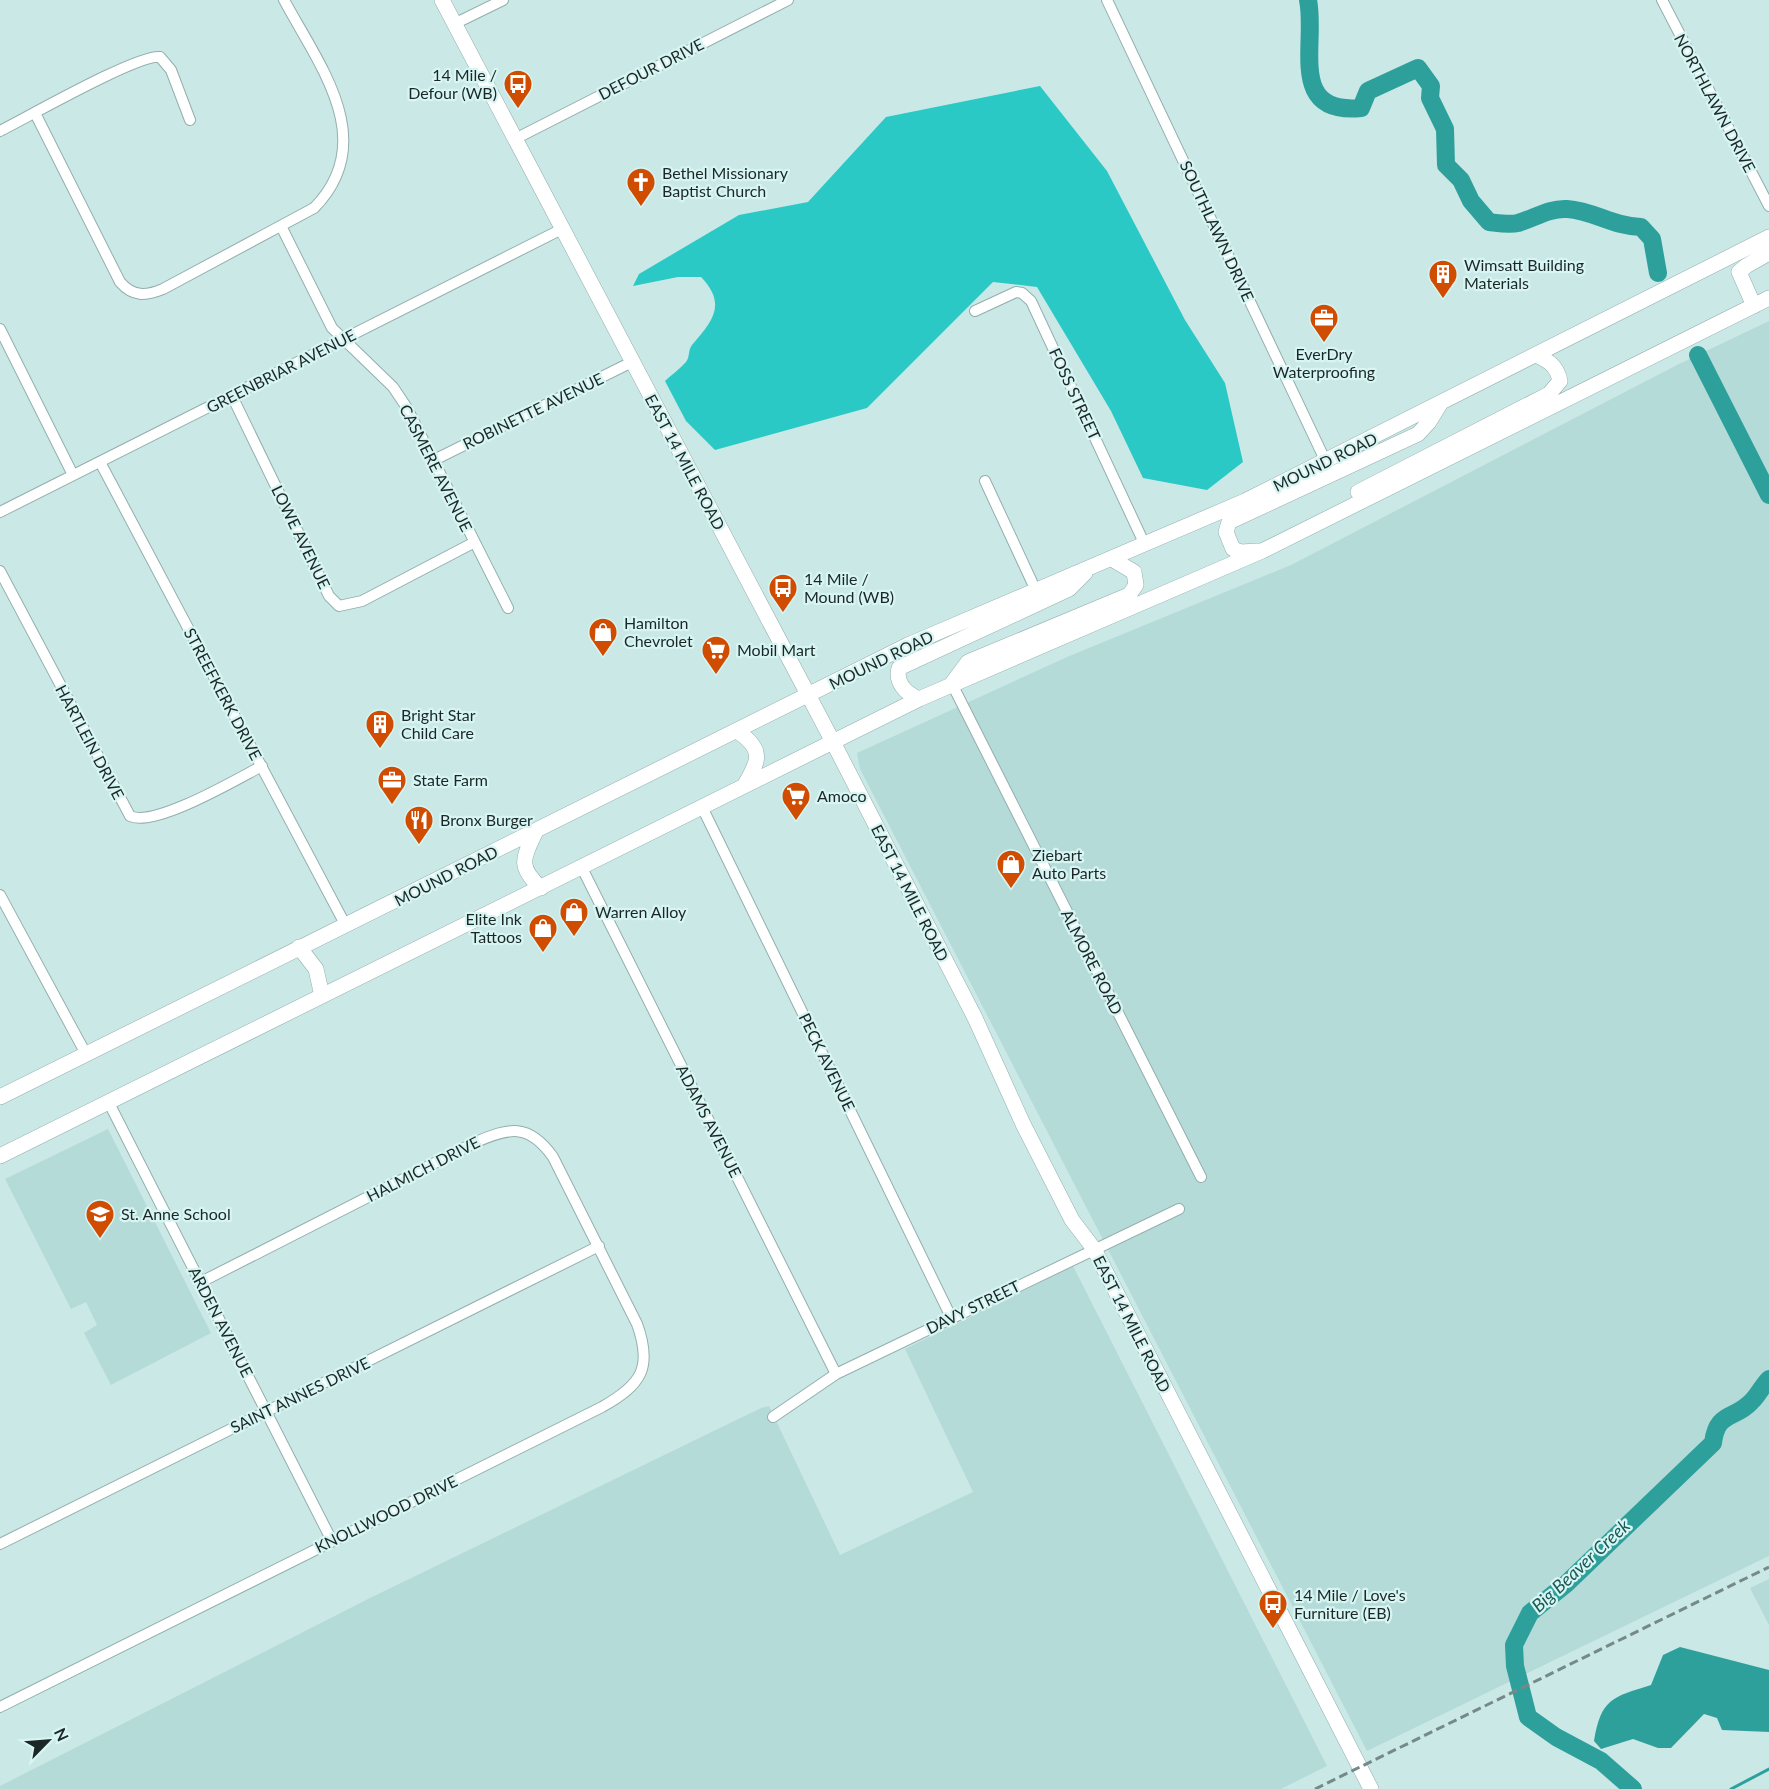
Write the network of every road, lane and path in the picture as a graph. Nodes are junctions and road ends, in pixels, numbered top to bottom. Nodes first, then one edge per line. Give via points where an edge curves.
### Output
1 (284, 0) edge
2 (442, 0) edge
3 (503, 0) edge
4 (788, 0) edge
5 (1107, 0) edge
6 (1662, 0) edge
7 (454, 24) junction
8 (35, 113) junction
9 (190, 120) dead end
10 (0, 131) edge
11 (515, 139) junction
12 (1769, 206) edge
13 (281, 226) junction
14 (562, 229) junction
15 (1769, 237) edge
16 (1769, 253) edge
17 (1769, 298) edge
18 (1754, 306) junction
19 (975, 310) dead end
20 (0, 329) edge
21 (343, 339) junction
22 (1536, 355) junction
23 (632, 362) junction
24 (232, 396) junction
25 (1440, 404) junction
26 (434, 460) junction
27 (100, 462) junction
28 (1326, 462) junction
29 (73, 475) junction
30 (985, 481) dead end
31 (0, 512) edge
32 (1326, 519) junction
33 (473, 543) junction
34 (1145, 545) junction
35 (1262, 551) junction
36 (1112, 559) junction
37 (0, 571) edge
38 (1039, 595) junction
39 (507, 608) dead end
40 (952, 684) junction
41 (808, 696) junction
42 (919, 699) junction
43 (737, 731) junction
44 (833, 742) junction
45 (262, 766) junction
46 (744, 786) junction
47 (702, 807) junction
48 (536, 831) junction
49 (582, 868) junction
50 (541, 888) junction
51 (0, 895) edge
52 (346, 926) junction
53 (299, 947) junction
54 (322, 996) junction
55 (86, 1054) junction
56 (0, 1097) edge
57 (109, 1103) junction
58 (0, 1156) edge
59 (1201, 1177) dead end
60 (1179, 1209) dead end
61 (599, 1246) junction
62 (1094, 1249) junction
63 (201, 1282) junction
64 (951, 1317) junction
65 (836, 1374) junction
66 (267, 1412) junction
67 (773, 1417) dead end
68 (333, 1541) junction
69 (0, 1544) edge
70 (0, 1707) edge
71 (1371, 1789) edge

1 - 13 street via 337,100 345,138 335,181 327,195 314,208
2 - 7 main road, EAST 14 MILE ROAD
3 - 7 street
4 - 11 street, DEFOUR DRIVE
5 - 28 street, SOUTHLAWN DRIVE
6 - 12 street, NORTHLAWN DRIVE
7 - 11 main road, EAST 14 MILE ROAD
8 - 9 street via 152,56 160,57 171,70
8 - 10 street
8 - 13 street via 115,274 134,293 142,295 163,289
11 - 14 main road, EAST 14 MILE ROAD
13 - 21 street, CASMERE AVENUE via 332,328
14 - 21 street, GREENBRIAR AVENUE
14 - 23 main road, EAST 14 MILE ROAD
15 - 22 main road, MOUND ROAD
16 - 18 main road via 1739,272
17 - 18 main road
18 - 32 main road
19 - 34 street, FOSS STREET via 1016,292 1031,301
20 - 29 street
21 - 24 street, GREENBRIAR AVENUE
21 - 26 street, CASMERE AVENUE via 393,387
22 - 25 main road, MOUND ROAD
22 - 32 main road via 1558,372 1560,381 1550,394 1356,492
23 - 26 street, ROBINETTE AVENUE
23 - 41 main road, EAST 14 MILE ROAD
24 - 27 street, GREENBRIAR AVENUE
24 - 33 street, LOWE AVENUE via 329,597 339,606 362,601
25 - 28 main road, MOUND ROAD
25 - 35 main road via 1418,434 1229,522 1226,532 1233,549
26 - 33 street, CASMERE AVENUE
27 - 29 street, GREENBRIAR AVENUE
27 - 45 street, STREEFKERK DRIVE
28 - 34 main road, MOUND ROAD
29 - 31 street, GREENBRIAR AVENUE
30 - 38 street
32 - 35 main road
33 - 39 street, CASMERE AVENUE
34 - 36 main road, MOUND ROAD
35 - 40 main road
36 - 38 main road, MOUND ROAD
36 - 40 main road via 1134,572 1136,585 1129,595 968,662
37 - 45 street, HARTLEIN DRIVE via 130,816 141,820 160,815
38 - 41 main road, MOUND ROAD via 916,641
38 - 42 main road via 899,668 899,680 906,692
40 - 42 main road
40 - 59 street, ALMORE ROAD
41 - 43 main road, MOUND ROAD
41 - 44 main road, EAST 14 MILE ROAD
42 - 44 main road
43 - 46 main road via 748,738 756,751 756,766
43 - 48 main road, MOUND ROAD
44 - 46 main road
44 - 62 main road, EAST 14 MILE ROAD via 979,1026 1072,1220
45 - 52 street, STREEFKERK DRIVE
46 - 47 main road
47 - 49 main road
47 - 64 street, PECK AVENUE
48 - 50 main road via 523,862 528,875
48 - 52 main road, MOUND ROAD
49 - 50 main road
49 - 65 street, ADAMS AVENUE
50 - 54 main road
51 - 55 street
52 - 53 main road, MOUND ROAD
53 - 54 main road via 316,969
53 - 55 main road, MOUND ROAD
54 - 57 main road
55 - 56 main road, MOUND ROAD
57 - 58 main road
57 - 63 street, ARDEN AVENUE
60 - 62 street, DAVY STREET
61 - 63 street, HALMICH DRIVE via 545,1144 528,1133 507,1130 474,1143
61 - 66 street, SAINT ANNES DRIVE
61 - 68 street, KNOLLWOOD DRIVE via 644,1341 645,1364 634,1385 602,1407
62 - 64 street, DAVY STREET
62 - 71 main road, EAST 14 MILE ROAD
63 - 66 street, ARDEN AVENUE
64 - 65 street, DAVY STREET
65 - 67 street, DAVY STREET
66 - 68 street, ARDEN AVENUE
66 - 69 street, SAINT ANNES DRIVE
68 - 70 street, KNOLLWOOD DRIVE

